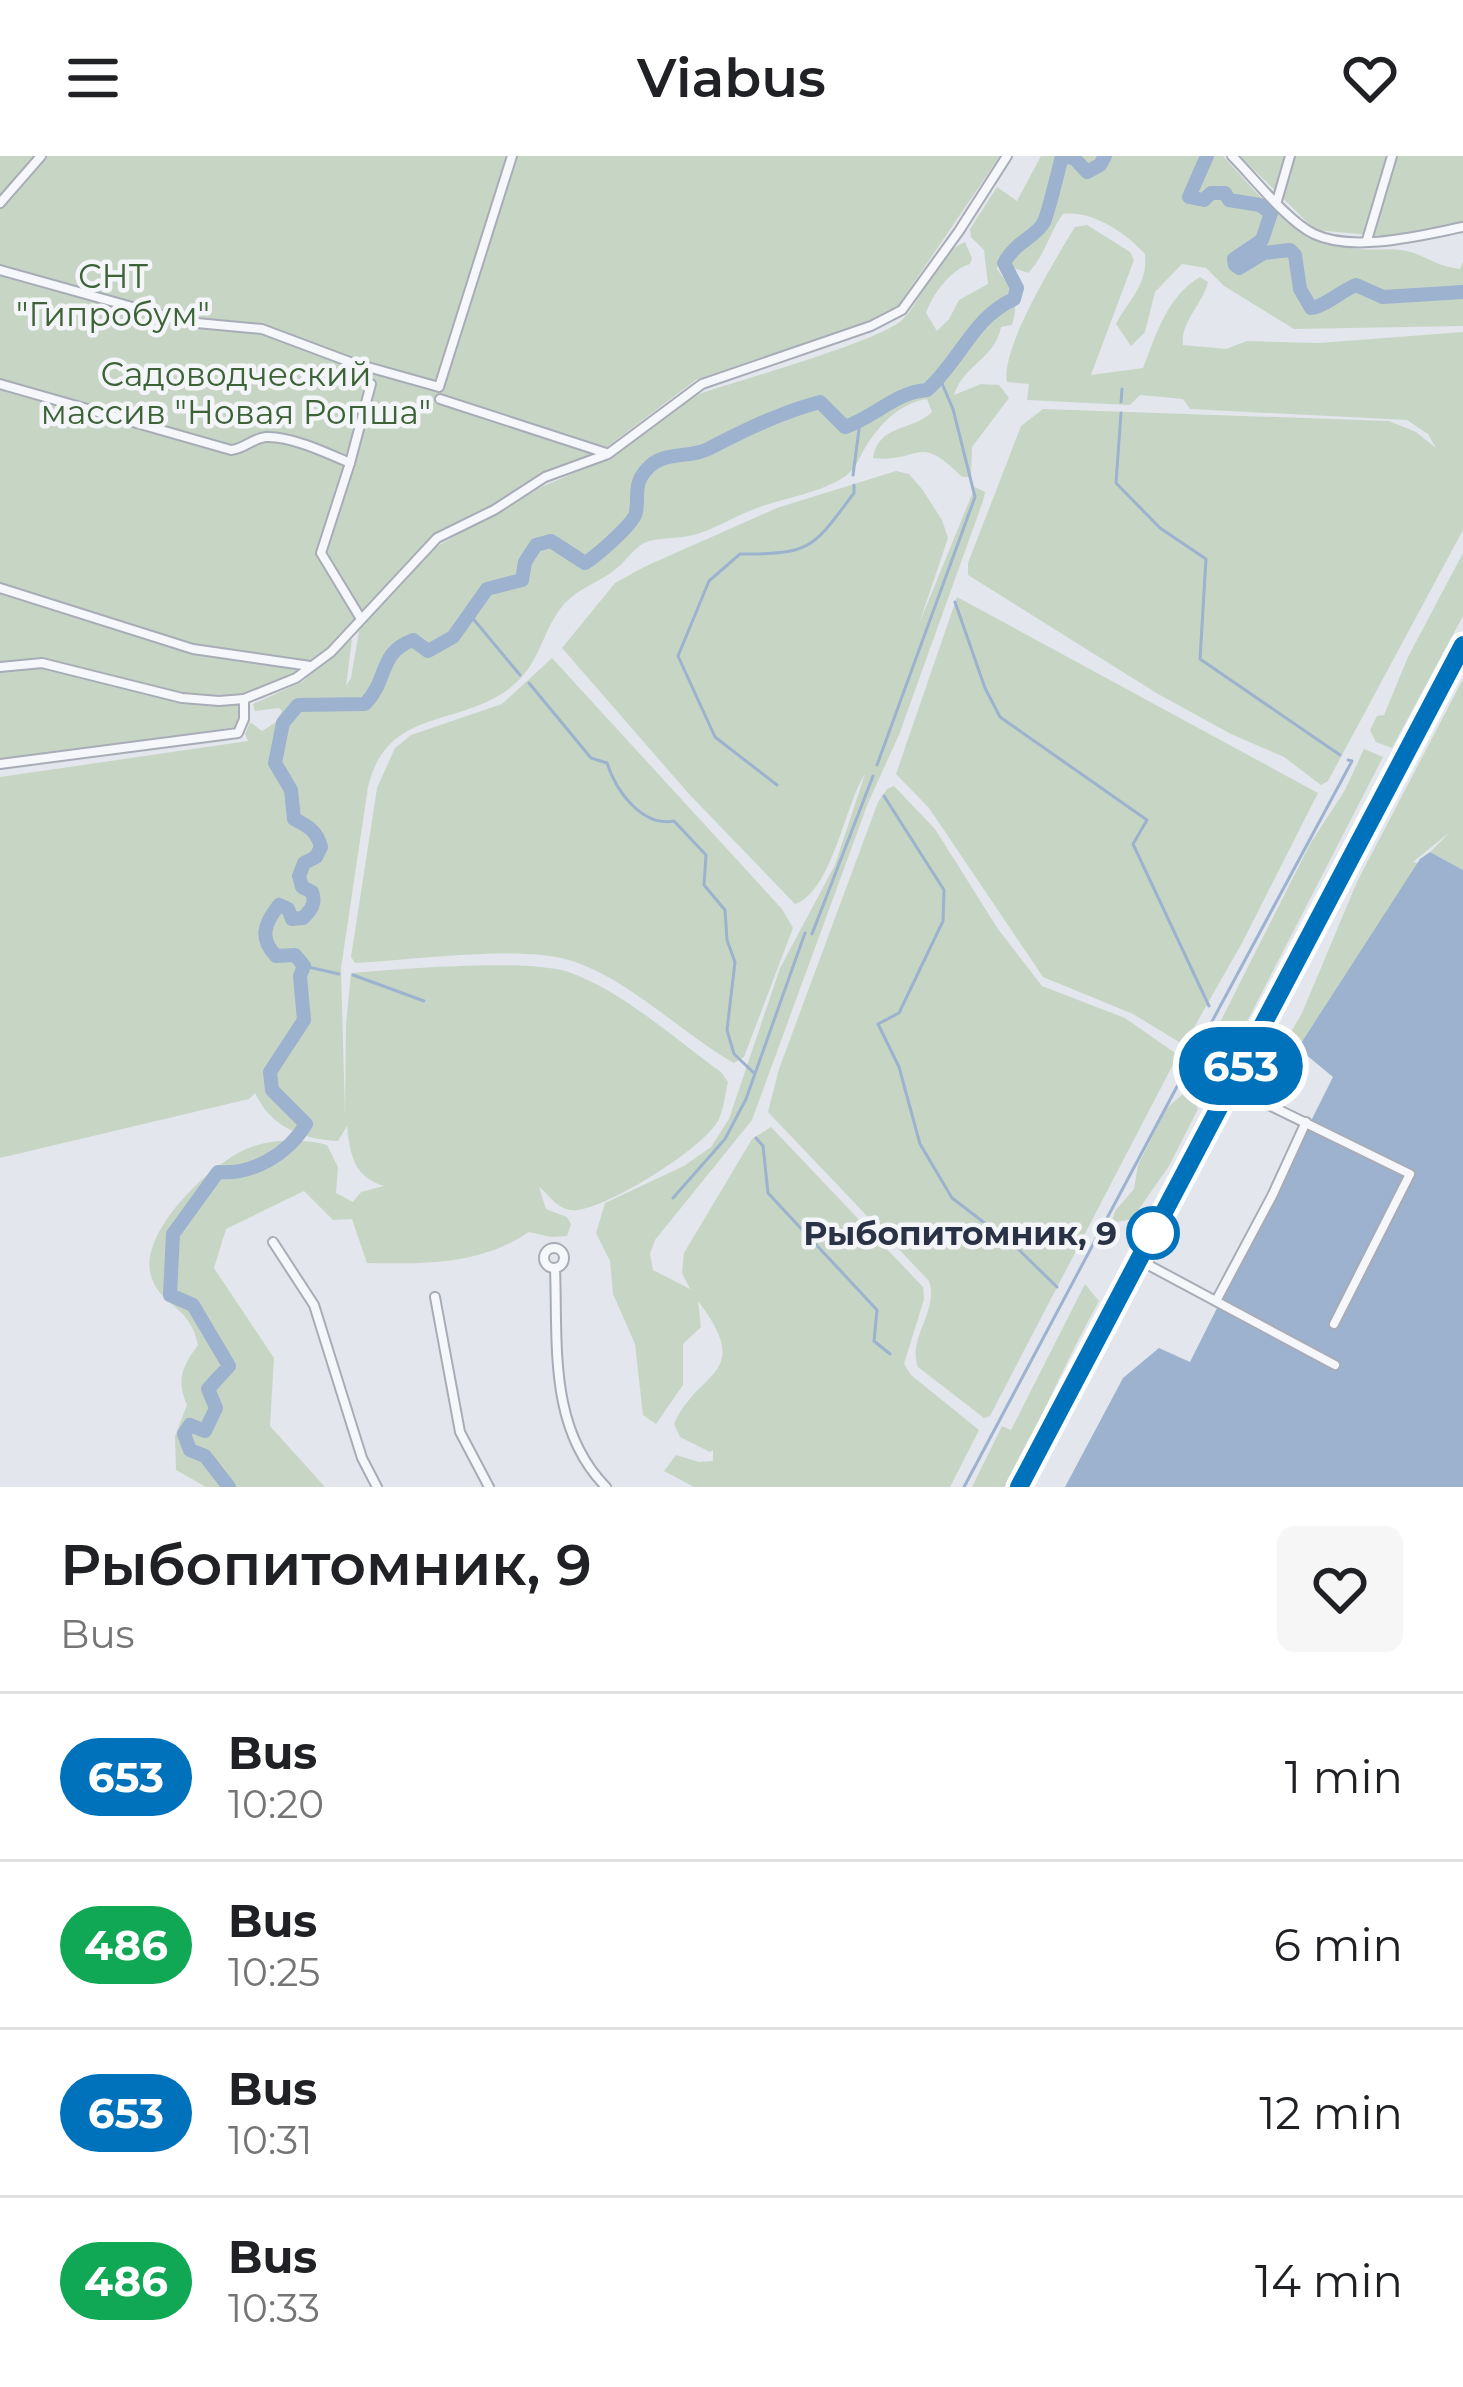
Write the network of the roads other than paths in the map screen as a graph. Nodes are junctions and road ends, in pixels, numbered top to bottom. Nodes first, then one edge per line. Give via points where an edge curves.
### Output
1 (41, 156) edge
2 (512, 156) edge
3 (1006, 156) edge
4 (1232, 156) edge
5 (1290, 156) edge
6 (1392, 156) edge
7 (1277, 201) junction
8 (0, 202) edge
9 (1463, 227) edge
10 (1367, 240) junction
11 (0, 270) edge
12 (0, 384) edge
13 (371, 384) dead end
14 (440, 398) dead end
15 (608, 454) junction
16 (350, 463) junction
17 (0, 588) edge
18 (362, 619) junction
19 (1463, 646) edge
20 (0, 667) edge
21 (311, 667) junction
22 (244, 699) junction
23 (0, 764) edge
24 (1230, 1086) junction
25 (1306, 1122) junction
26 (273, 1242) dead end
27 (1139, 1260) junction
28 (555, 1268) dead end
29 (435, 1297) dead end
30 (1216, 1301) junction
31 (1334, 1324) dead end
32 (1335, 1365) dead end
33 (377, 1487) edge
34 (490, 1487) edge
35 (606, 1487) edge
36 (1019, 1487) edge

1 - 8 street
2 - 11 street via 439,387 262,329 186,322
3 - 15 street via 902,310 702,384
4 - 7 street
5 - 7 street
6 - 10 street
7 - 10 street via 1314,234
9 - 10 street
12 - 16 street via 231,450 273,437
13 - 16 street
14 - 15 street
15 - 18 street via 545,477 437,538
16 - 18 street via 321,553
17 - 21 street via 193,649
18 - 21 street
19 - 24 main road
20 - 22 street via 42,663 182,698
21 - 22 street
22 - 23 street via 238,733
24 - 25 street
24 - 27 main road
25 - 30 street
25 - 31 street via 1411,1177
26 - 33 street via 314,1305
27 - 30 street
27 - 36 main road
28 - 35 street via 561,1407 582,1457
29 - 34 street via 460,1432
30 - 32 street

